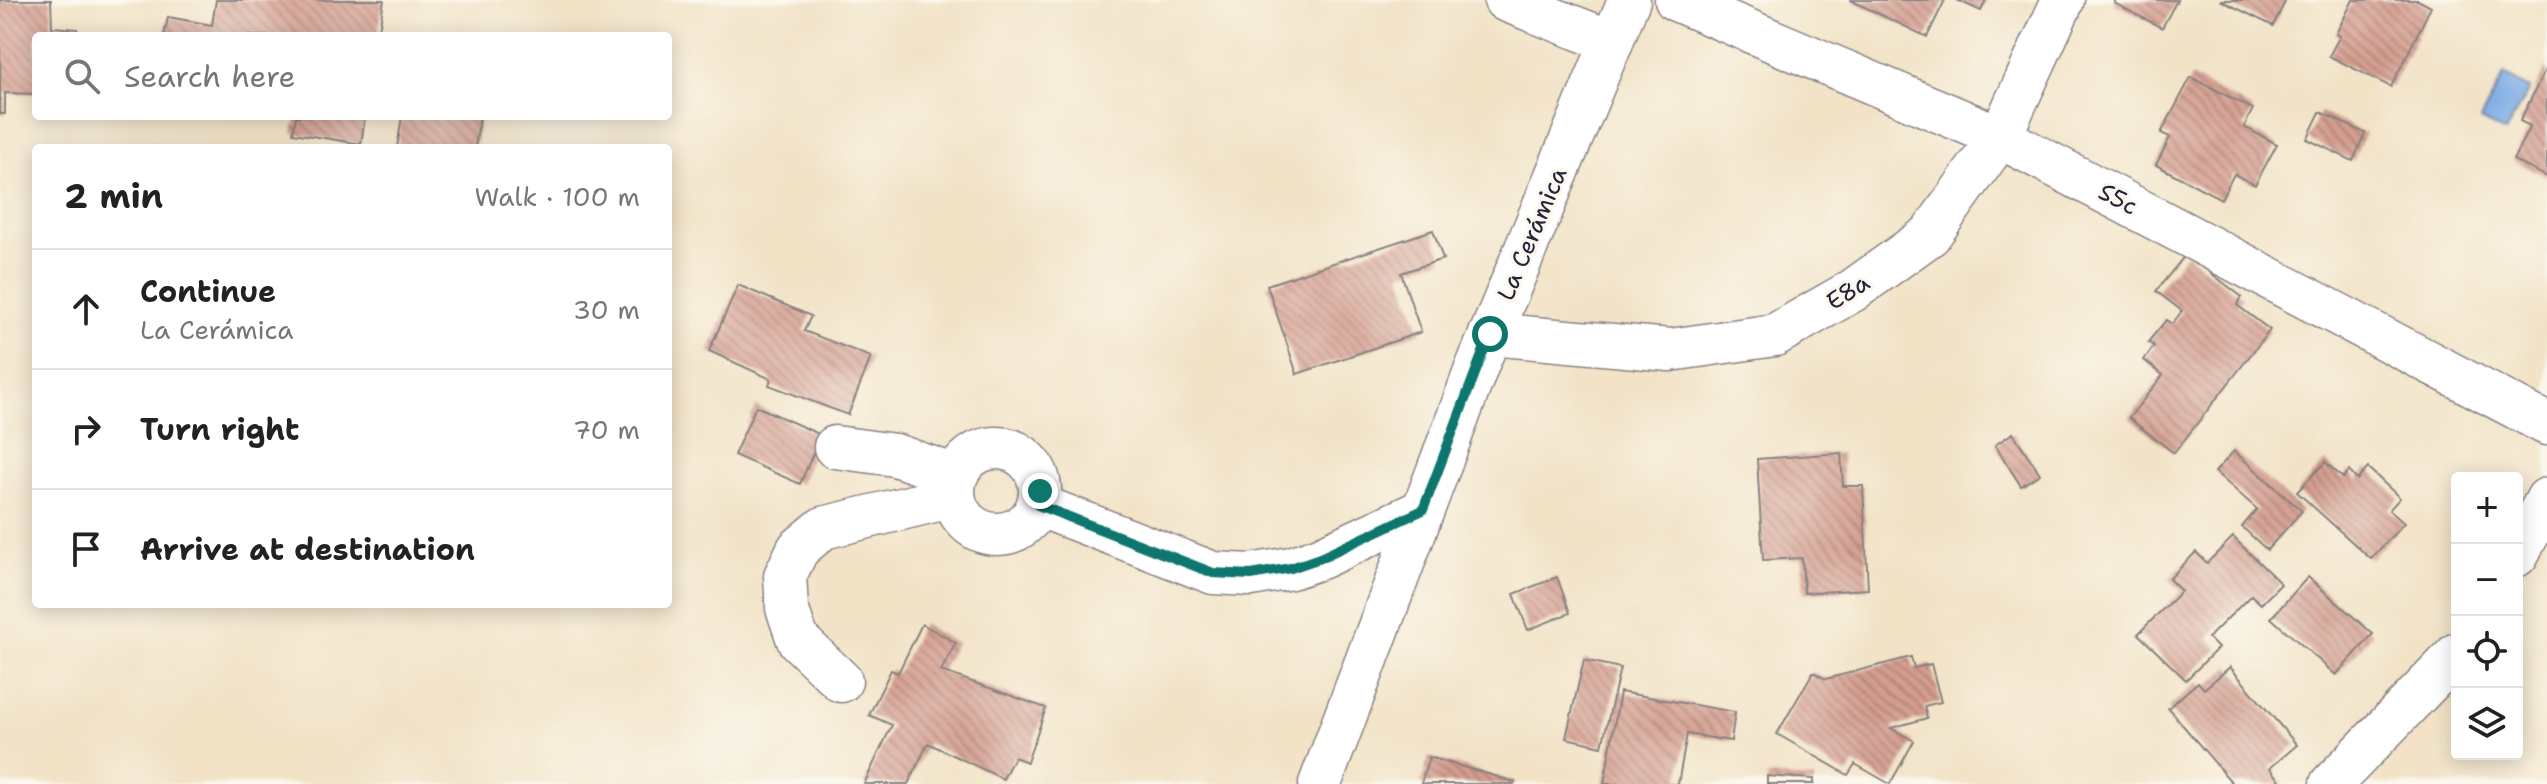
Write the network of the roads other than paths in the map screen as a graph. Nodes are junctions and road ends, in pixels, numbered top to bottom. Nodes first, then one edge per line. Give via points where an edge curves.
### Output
1 (1505, 0) edge
2 (1629, 0) edge
3 (1676, 0) edge
4 (2063, 0) edge
5 (1612, 42) junction
6 (2000, 137) junction
7 (1490, 334) junction
8 (2547, 424) edge
9 (835, 447) dead end
10 (955, 486) junction
11 (2547, 499) edge
12 (1038, 505) junction
13 (1423, 510) junction
14 (2523, 544) edge
15 (2451, 660) edge
16 (841, 681) dead end
17 (1320, 784) edge
18 (2331, 784) edge

1 - 5 street
2 - 5 street, La Cerámica
3 - 6 street, S5c
4 - 6 street, E8a
5 - 7 street, La Cerámica
6 - 7 street, E8a via 1930,235 1852,291 1775,335 1670,350
6 - 8 street, S5c
7 - 13 street, La Cerámica
9 - 10 street via 895,455
10 - 12 street via 958,509 966,521 992,533 1020,527
10 - 12 street via 968,459 980,451 1008,449 1038,476
10 - 16 street via 823,528 798,549 785,576 787,608 798,640
11 - 14 street
12 - 13 street via 1213,573 1251,575 1320,558
13 - 17 street, La Cerámica
15 - 18 street

